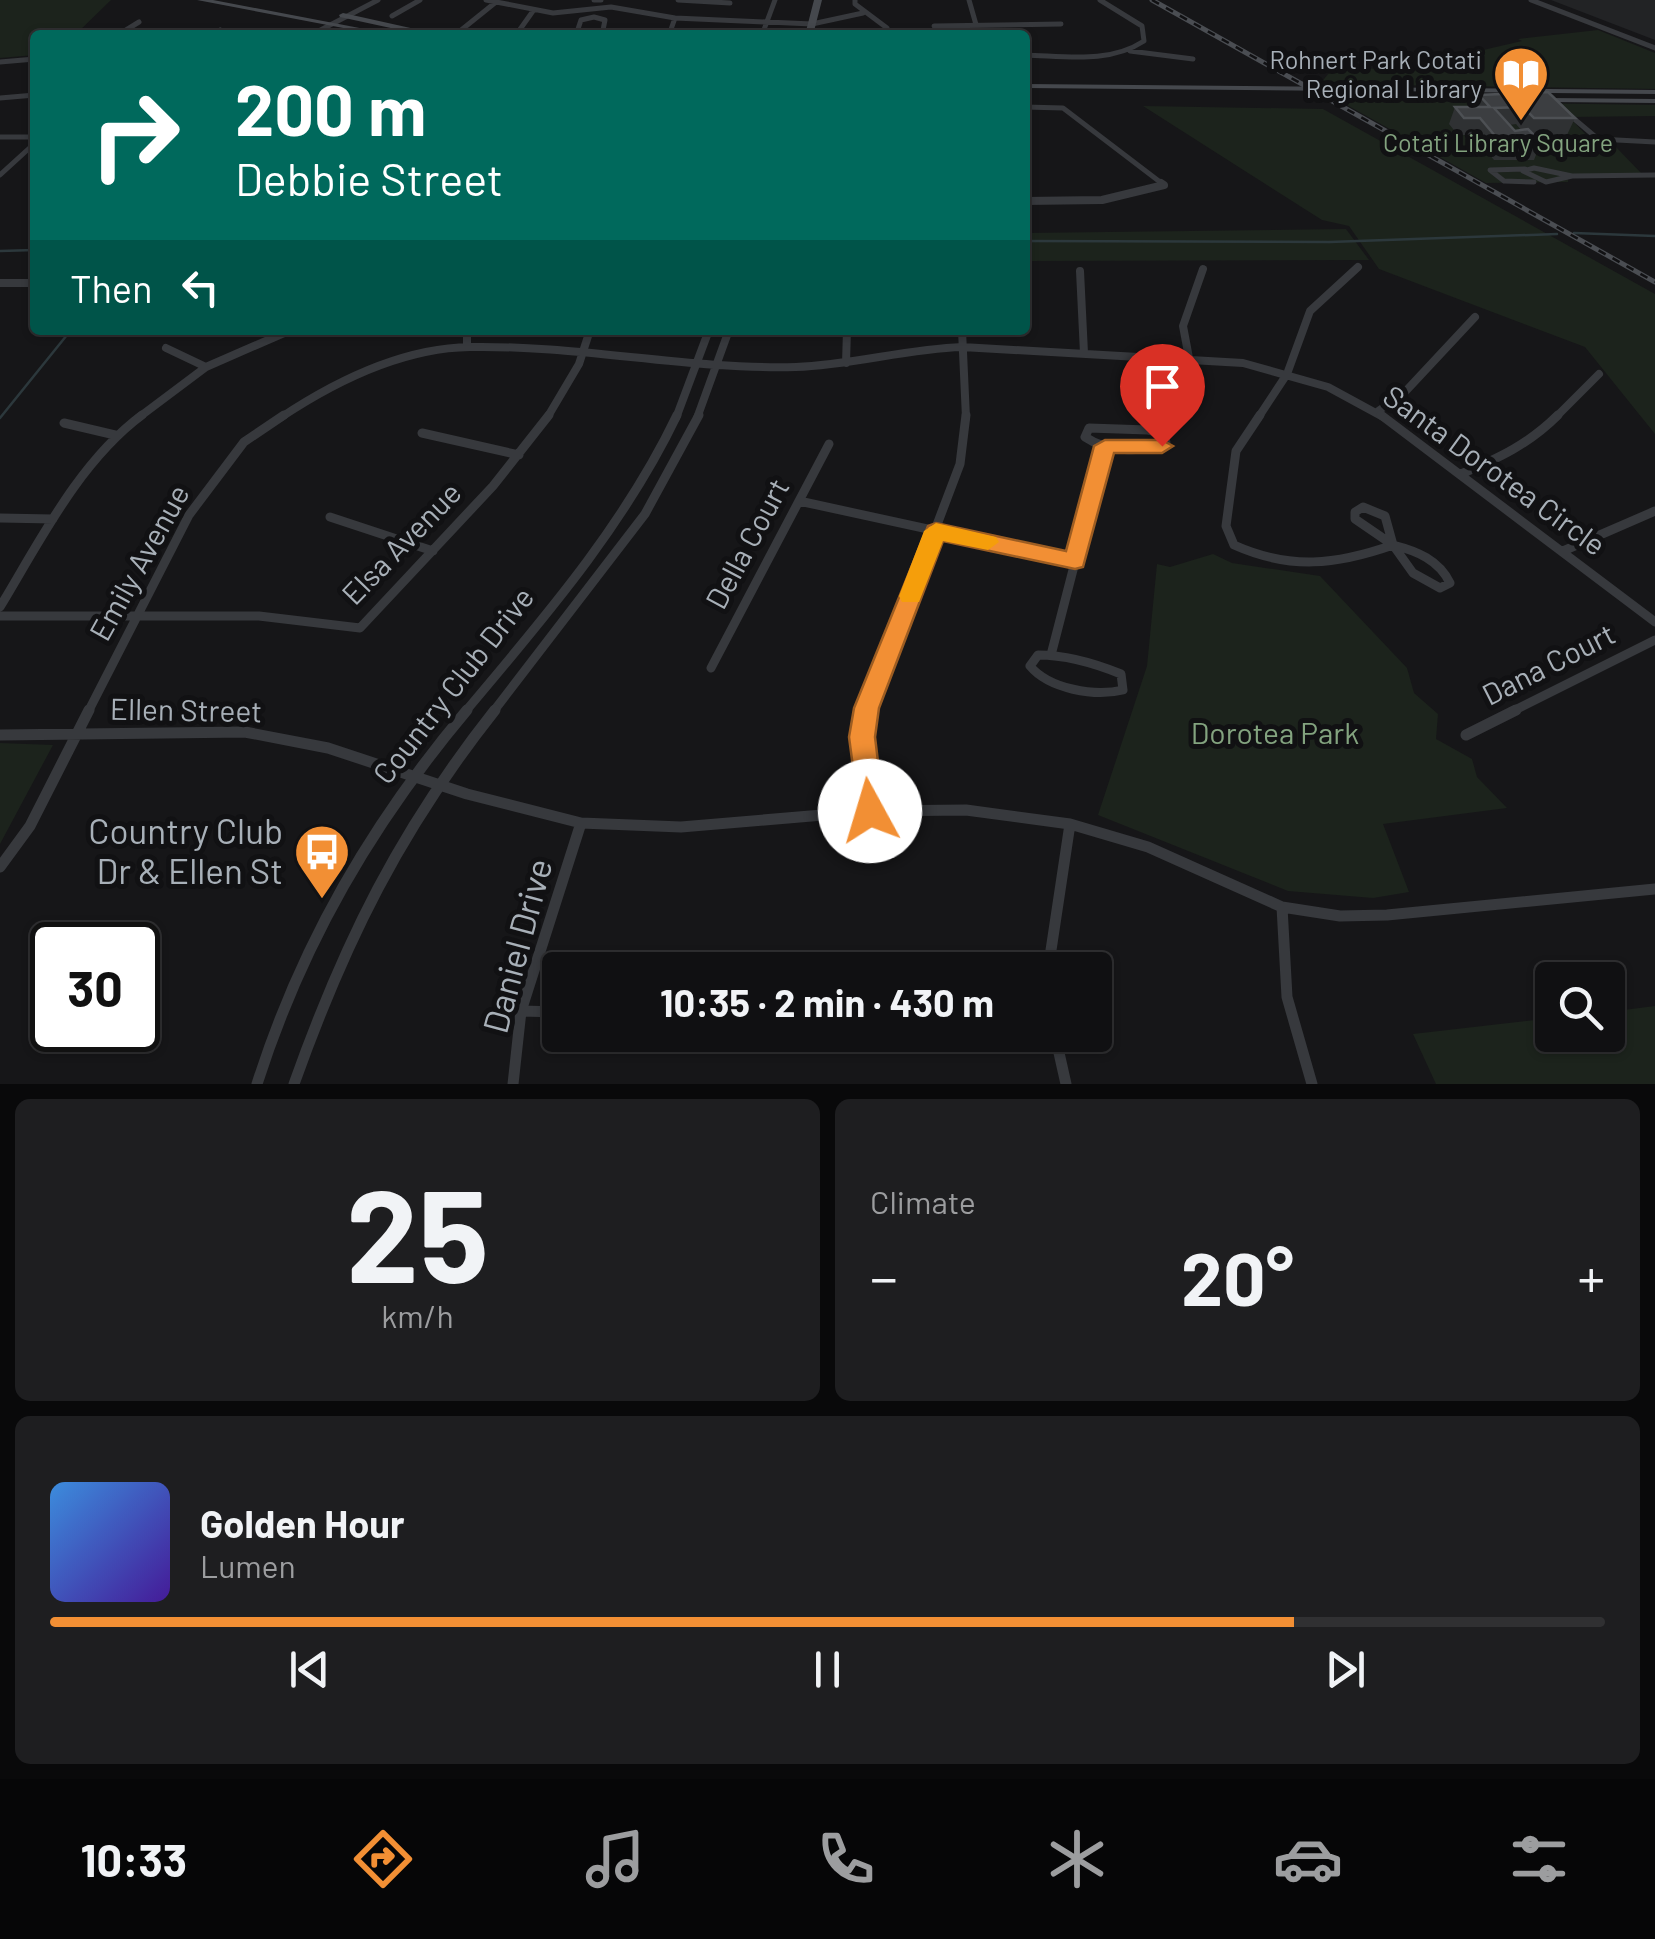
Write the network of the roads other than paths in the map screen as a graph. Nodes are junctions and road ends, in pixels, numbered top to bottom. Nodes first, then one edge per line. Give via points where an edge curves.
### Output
1 (200, 0) edge
2 (259, 0) edge
3 (378, 0) edge
4 (420, 0) edge
5 (486, 0) edge
6 (678, 0) edge
7 (775, 0) edge
8 (818, 0) edge
9 (855, 0) edge
10 (969, 0) edge
11 (1100, 0) edge
12 (1531, 0) edge
13 (1540, 0) edge
14 (496, 2) edge
15 (597, 2) edge
16 (731, 2) edge
17 (534, 10) junction
18 (863, 12) junction
19 (347, 16) junction
20 (392, 16) dead end
21 (594, 17) junction
22 (675, 18) junction
23 (724, 21) junction
24 (812, 21) junction
25 (140, 22) dead end
26 (335, 22) junction
27 (767, 22) junction
28 (1061, 24) dead end
29 (976, 25) junction
30 (934, 26) dead end
31 (126, 30) edge
32 (320, 30) edge
33 (370, 30) edge
34 (410, 30) edge
35 (461, 30) edge
36 (520, 30) edge
37 (578, 30) edge
38 (603, 30) edge
39 (671, 30) edge
40 (764, 30) edge
41 (810, 30) edge
42 (887, 30) edge
43 (978, 30) edge
44 (1655, 46) edge
45 (1128, 51) junction
46 (1030, 55) edge
47 (30, 59) edge
48 (1193, 59) dead end
49 (0, 62) edge
50 (1030, 86) edge
51 (1655, 92) edge
52 (1030, 94) edge
53 (30, 95) edge
54 (0, 98) edge
55 (1553, 100) junction
56 (1655, 101) edge
57 (1030, 107) edge
58 (0, 137) edge
59 (30, 140) edge
60 (1655, 142) edge
61 (30, 145) edge
62 (1525, 169) junction
63 (0, 175) edge
64 (1572, 176) junction
65 (1655, 176) edge
66 (1536, 182) junction
67 (1030, 201) edge
68 (1358, 267) dead end
69 (1203, 269) dead end
70 (1080, 271) dead end
71 (0, 283) edge
72 (30, 283) edge
73 (1475, 317) dead end
74 (280, 335) edge
75 (467, 335) edge
76 (589, 335) edge
77 (707, 335) edge
78 (728, 335) edge
79 (847, 335) edge
80 (962, 335) edge
81 (467, 347) junction
82 (962, 347) junction
83 (166, 348) dead end
84 (585, 352) junction
85 (1084, 353) junction
86 (1189, 358) junction
87 (699, 361) junction
88 (720, 362) junction
89 (846, 363) junction
90 (206, 367) junction
91 (1288, 374) junction
92 (1599, 374) dead end
93 (1377, 412) junction
94 (64, 423) dead end
95 (422, 432) dead end
96 (116, 436) junction
97 (829, 444) dead end
98 (1105, 446) junction
99 (519, 455) junction
100 (1460, 474) junction
101 (799, 501) junction
102 (1655, 510) edge
103 (330, 517) dead end
104 (0, 518) edge
105 (53, 519) junction
106 (936, 531) junction
107 (1393, 545) junction
108 (433, 551) junction
109 (1563, 551) junction
110 (1075, 561) junction
111 (0, 608) edge
112 (0, 616) edge
113 (138, 616) junction
114 (1655, 622) edge
115 (1655, 640) edge
116 (1052, 654) junction
117 (711, 668) dead end
118 (78, 734) junction
119 (0, 735) edge
120 (1466, 735) dead end
121 (414, 776) junction
122 (438, 785) junction
123 (870, 811) junction
124 (580, 823) junction
125 (1070, 824) junction
126 (0, 867) edge
127 (1653, 893) edge
128 (1282, 908) junction
129 (1051, 952) edge
130 (522, 1011) junction
131 (542, 1012) edge
132 (1059, 1052) edge
133 (257, 1084) edge
134 (294, 1084) edge
135 (513, 1084) edge
136 (1066, 1084) edge
137 (1312, 1084) edge

1 - 26 main road
2 - 19 main road
3 - 19 street
4 - 20 street
5 - 14 street
6 - 16 street
7 - 27 street
8 - 24 main road
9 - 18 street
10 - 29 street
11 - 45 street via 1145,30 1144,40
12 - 44 street
13 - 44 street
14 - 17 street
14 - 35 street
15 - 17 street via 566,13
15 - 21 street
15 - 22 street
16 - 23 street
17 - 36 street
18 - 24 street
18 - 42 street
19 - 26 street
19 - 34 main road
21 - 37 street via 581,20
21 - 38 street via 605,20
22 - 23 street
22 - 39 street
23 - 27 street
24 - 27 street
24 - 41 main road
25 - 31 street
26 - 32 street
26 - 33 main road
27 - 40 street
28 - 29 street
29 - 30 street
29 - 43 street
45 - 46 street
45 - 48 street
47 - 49 street
50 - 51 main road
52 - 55 main road
53 - 54 street
55 - 56 main road
55 - 60 street via 1598,140
57 - 67 street via 1063,108 1164,184 1102,200
58 - 59 street
61 - 63 street
62 - 64 street
62 - 66 street
62 - 66 street via 1490,170 1504,180
64 - 65 street
64 - 66 street
68 - 91 street via 1310,311
69 - 86 street via 1183,326
70 - 85 street
71 - 72 street
73 - 93 street via 1404,393
74 - 90 street
75 - 81 street
76 - 84 street, Elsa Avenue
77 - 87 street, Country Club Drive
78 - 88 street, Country Club Drive
79 - 89 street
80 - 82 street
81 - 84 street, Emily Avenue
81 - 113 street, Emily Avenue via 406,358 327,386 244,442 190,516
82 - 85 street, Santa Dorotea Circle
82 - 89 street, Santa Dorotea Circle
82 - 106 street via 967,429
83 - 90 street
84 - 87 street, Emily Avenue
84 - 99 street, Elsa Avenue
85 - 86 street, Santa Dorotea Circle
86 - 91 street, Santa Dorotea Circle
87 - 88 street, Santa Dorotea Circle
87 - 121 street, Country Club Drive via 673,425 636,488
88 - 89 street, Santa Dorotea Circle
88 - 122 street, Country Club Drive via 709,400 670,476
90 - 96 street
91 - 93 street, Santa Dorotea Circle
91 - 107 street via 1236,451 1226,526 1234,545 1322,567
92 - 100 street via 1534,438
93 - 100 street, Santa Dorotea Circle
94 - 96 street
95 - 99 street
96 - 105 street
97 - 101 street, Della Court
98 - 98 street via 1153,448 1166,442 1157,432 1088,428 1087,441
98 - 110 street
99 - 108 street, Elsa Avenue
100 - 109 street, Santa Dorotea Circle
101 - 106 street
101 - 117 street, Della Court
102 - 109 street
103 - 108 street
104 - 105 street
105 - 111 street
106 - 110 street
106 - 123 street via 866,708 862,737
107 - 107 street via 1355,519 1355,512 1382,512
107 - 107 street via 1440,566 1450,583 1440,588 1421,582
108 - 113 street, Elsa Avenue via 360,628 260,616
109 - 114 street, Santa Dorotea Circle
110 - 116 street
112 - 113 street, Elsa Avenue
113 - 118 street, Emily Avenue
115 - 120 street, Dana Court
116 - 116 street via 1031,660 1032,672 1107,694 1122,690 1121,674
118 - 119 street
118 - 121 street, Ellen Street via 245,732 328,748
118 - 126 street, Emily Avenue via 30,826
121 - 122 street, Ellen Street
121 - 133 street, Country Club Drive via 354,860 291,989
122 - 124 street, Ellen Street
122 - 134 street, Country Club Drive via 365,904
123 - 124 street via 681,827
123 - 125 street via 966,810
124 - 130 street, Daniel Drive
125 - 128 street via 1148,847
125 - 129 street
127 - 128 street via 1387,915
128 - 137 street via 1280,968
130 - 131 street
130 - 135 street, Daniel Drive
132 - 136 street

